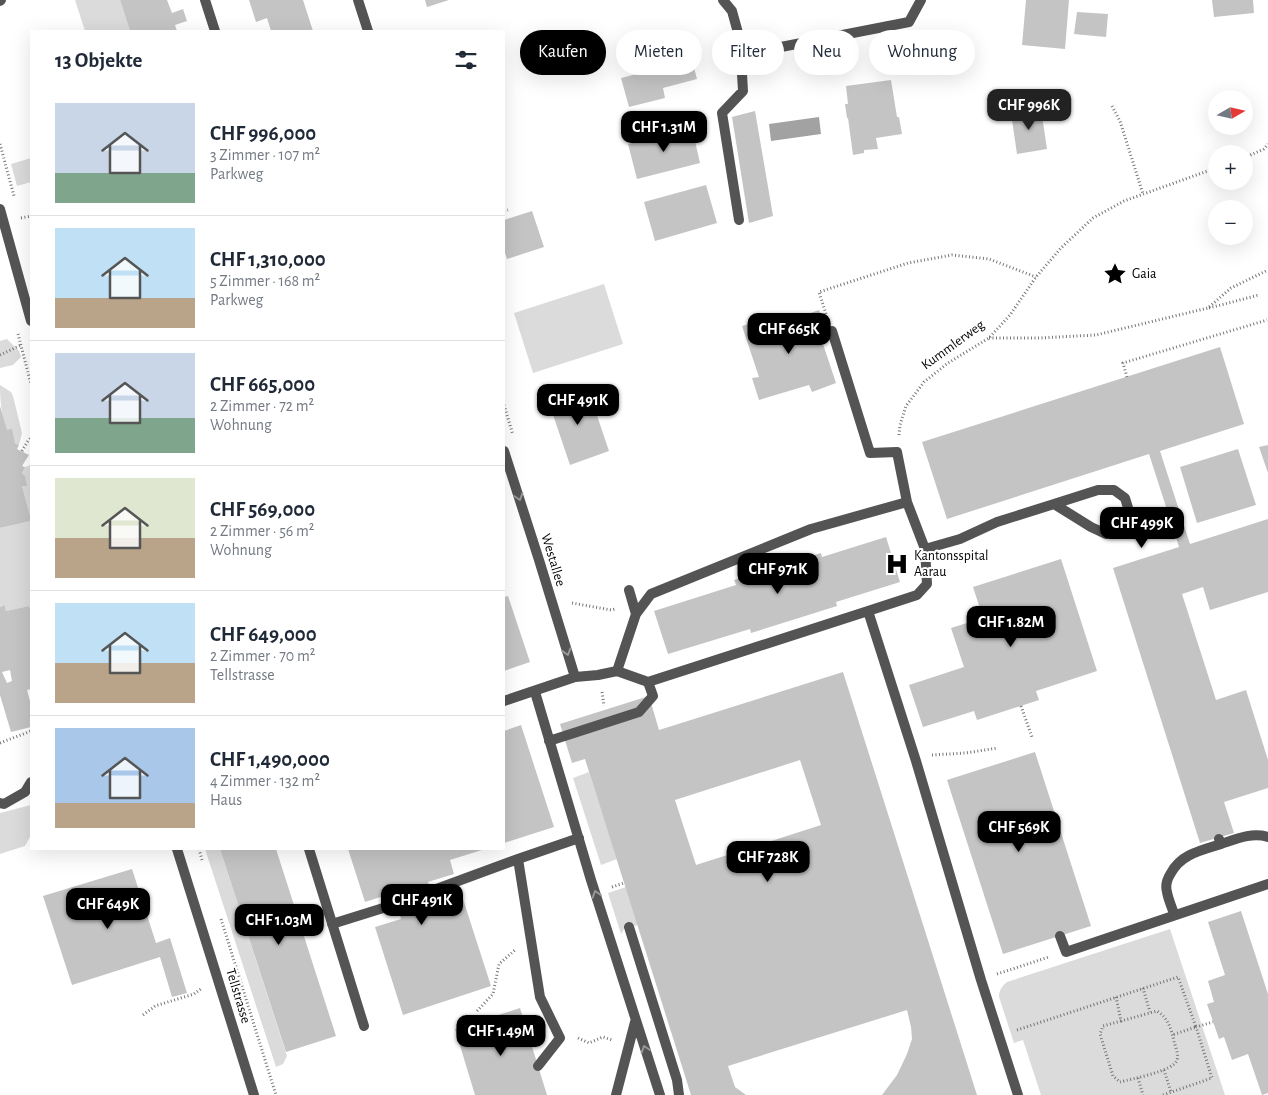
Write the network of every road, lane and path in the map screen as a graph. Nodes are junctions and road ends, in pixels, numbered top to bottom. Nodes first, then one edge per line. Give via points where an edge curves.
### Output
1 (204, 0) edge
2 (358, 0) edge
3 (723, 0) edge
4 (922, 0) edge
5 (215, 30) edge
6 (368, 30) edge
7 (737, 30) edge
8 (784, 46) edge
9 (742, 75) edge
10 (1112, 106) dead end
11 (1268, 144) edge
12 (1253, 154) edge
13 (1208, 171) edge
14 (1143, 194) junction
15 (0, 209) edge
16 (30, 216) edge
17 (20, 219) dead end
18 (739, 220) dead end
19 (1268, 270) edge
20 (1036, 277) junction
21 (1259, 295) dead end
22 (1208, 308) junction
23 (30, 317) edge
24 (1267, 320) dead end
25 (832, 331) joint
26 (989, 338) junction
27 (21, 346) dead end
28 (0, 355) edge
29 (1127, 376) dead end
30 (30, 439) edge
31 (22, 451) dead end
32 (897, 452) junction
33 (505, 454) edge
34 (908, 502) junction
35 (1054, 504) junction
36 (925, 549) junction
37 (629, 590) dead end
38 (868, 612) junction
39 (636, 614) junction
40 (617, 671) junction
41 (575, 677) junction
42 (648, 682) junction
43 (535, 692) junction
44 (505, 701) edge
45 (1021, 706) dead end
46 (30, 731) edge
47 (1032, 736) dead end
48 (549, 741) junction
49 (0, 743) edge
50 (998, 748) dead end
51 (916, 761) junction
52 (30, 784) edge
53 (0, 803) edge
54 (1268, 837) edge
55 (578, 838) junction
56 (177, 850) edge
57 (199, 850) edge
58 (309, 850) edge
59 (518, 859) junction
60 (203, 864) dead end
61 (1268, 884) edge
62 (431, 891) dead end
63 (396, 904) dead end
64 (219, 913) dead end
65 (1174, 914) junction
66 (332, 924) junction
67 (630, 928) dead end
68 (530, 936) junction
69 (1060, 936) dead end
70 (1066, 952) junction
71 (981, 980) junction
72 (204, 986) dead end
73 (1143, 988) junction
74 (1116, 997) junction
75 (477, 1011) dead end
76 (1150, 1012) junction
77 (144, 1015) dead end
78 (1121, 1020) junction
79 (635, 1021) junction
80 (1213, 1022) dead end
81 (364, 1026) dead end
82 (1196, 1027) junction
83 (1016, 1030) dead end
84 (1172, 1035) junction
85 (603, 1037) dead end
86 (589, 1043) dead end
87 (538, 1066) dead end
88 (1164, 1070) junction
89 (1138, 1078) junction
90 (1171, 1092) junction
91 (254, 1095) edge
92 (276, 1095) edge
93 (616, 1095) edge
94 (660, 1095) edge
95 (679, 1095) edge
96 (1018, 1095) edge
97 (1143, 1095) edge
98 (1163, 1095) edge

1 - 5 street
2 - 6 street
3 - 7 street via 732,11
4 - 8 street via 909,22
9 - 18 street via 743,91 722,113
10 - 14 path via 1120,121
11 - 12 path
13 - 14 path, Kummlerweg
14 - 20 path, Kummlerweg via 1124,200 1093,218
15 - 23 street
16 - 17 path
19 - 22 path via 1231,288
20 - 25 path via 989,259 952,255 908,263 819,292
20 - 26 path, Kummlerweg via 1010,315
21 - 22 path
22 - 26 path via 1096,335
24 - 29 path via 1123,363
25 - 32 street via 870,453
26 - 32 path, Kummlerweg via 924,382 906,406
27 - 28 path
30 - 31 path
32 - 34 street
33 -> 41 street, Westallee
34 - 36 street
34 - 39 street via 811,529 651,594
35 - 35 street via 1106,534 1120,530 1129,511 1125,498 1114,490 1098,490
35 - 36 street
36 - 38 street via 927,584 917,596
37 - 39 street
38 - 42 street
38 - 51 street
39 - 40 street
40 - 41 street
40 - 42 street
41 - 43 street
42 - 48 street via 653,696 639,712
43 - 44 street
43 - 48 street
45 - 47 path
46 - 49 path
48 - 55 street
50 - 51 path via 928,755
51 - 71 street
52 - 53 street via 25,792 4,804
54 - 65 street via 1260,834 1220,841 1183,858 1167,880 1166,890
55 - 59 street
79 -> 55 street
56 - 91 street, Tellstrasse
57 - 60 path
58 - 66 street
59 - 62 street
59 - 68 street
61 - 65 street
63 - 66 street
64 - 92 path
65 - 70 street
66 - 81 street
67 - 95 street
68 - 75 path via 499,964 493,994
68 - 87 street via 540,998 560,1038
69 - 70 street
70 - 71 path
71 - 96 street
72 - 77 path via 194,994 155,1006
73 - 74 path
73 - 76 path
73 - 82 path via 1178,977
74 - 78 path
74 - 83 path
76 - 78 path
76 - 84 path via 1157,1011 1165,1016
78 - 89 path via 1103,1026 1100,1034 1113,1076 1120,1082
79 - 93 street
94 -> 79 street
80 - 82 path
82 - 84 path
82 - 90 path via 1212,1078
84 - 88 path via 1177,1062
85 - 86 path
88 - 89 path
88 - 90 path
89 - 97 path
90 - 98 path

